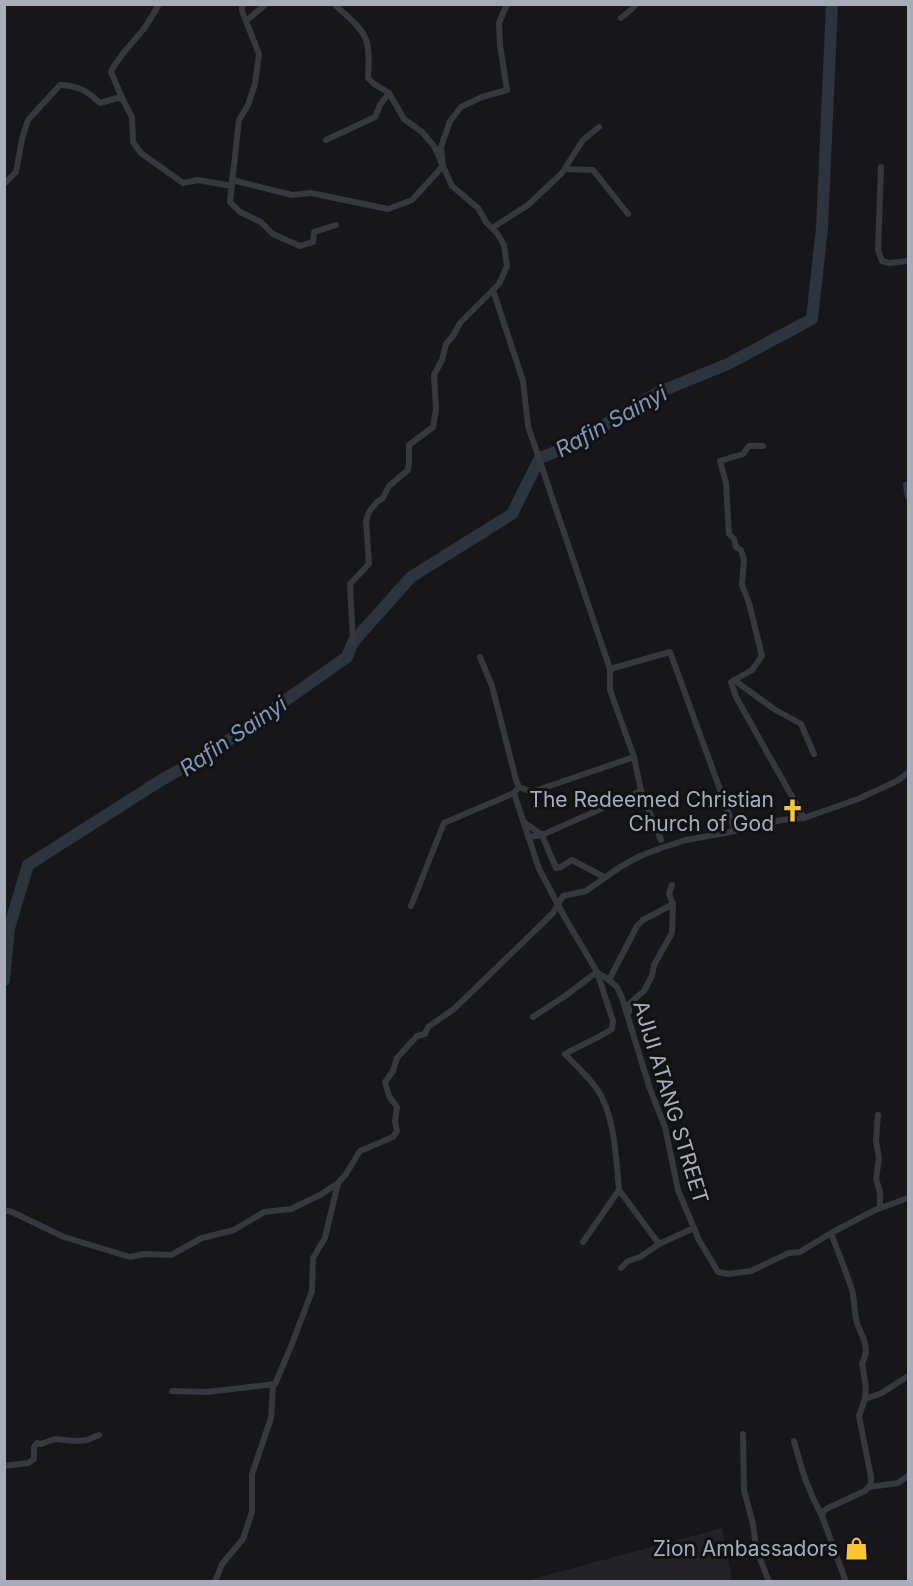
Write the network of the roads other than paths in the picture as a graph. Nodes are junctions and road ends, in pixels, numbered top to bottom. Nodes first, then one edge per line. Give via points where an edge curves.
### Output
1 (159, 4) edge
2 (242, 4) edge
3 (266, 4) edge
4 (334, 4) edge
5 (507, 4) edge
6 (636, 4) edge
7 (621, 18) dead end
8 (246, 21) junction
9 (389, 93) junction
10 (123, 100) junction
11 (599, 127) dead end
12 (326, 140) dead end
13 (443, 166) junction
14 (881, 167) dead end
15 (564, 169) junction
16 (232, 183) junction
17 (4, 184) edge
18 (628, 214) dead end
19 (336, 225) dead end
20 (492, 228) junction
21 (909, 261) edge
22 (493, 290) junction
23 (763, 446) dead end
24 (906, 485) dead end
25 (909, 497) edge
26 (352, 642) dead end
27 (480, 657) dead end
28 (610, 669) junction
29 (734, 680) junction
30 (814, 754) dead end
31 (634, 757) junction
32 (909, 773) edge
33 (519, 787) junction
34 (641, 791) junction
35 (514, 793) junction
36 (804, 818) junction
37 (525, 823) junction
38 (735, 831) junction
39 (542, 835) junction
40 (529, 837) junction
41 (660, 840) dead end
42 (604, 877) junction
43 (672, 885) dead end
44 (673, 904) junction
45 (559, 905) junction
46 (411, 906) dead end
47 (597, 972) junction
48 (609, 980) junction
49 (533, 1017) dead end
50 (629, 1021) junction
51 (878, 1115) dead end
52 (338, 1183) junction
53 (619, 1190) junction
54 (909, 1198) edge
55 (880, 1208) junction
56 (4, 1210) edge
57 (694, 1228) junction
58 (831, 1233) junction
59 (583, 1242) dead end
60 (659, 1244) junction
61 (621, 1268) dead end
62 (909, 1376) edge
63 (273, 1384) junction
64 (172, 1391) dead end
65 (865, 1400) junction
66 (743, 1434) dead end
67 (99, 1435) dead end
68 (794, 1441) dead end
69 (4, 1466) edge
70 (909, 1476) edge
71 (869, 1487) junction
72 (822, 1516) junction
73 (215, 1581) edge
74 (769, 1581) edge
75 (846, 1581) edge

1 - 10 street via 111,72
2 - 8 street
3 - 8 street
4 - 9 street via 362,29 369,51 368,78
5 - 13 street via 499,23 507,90 461,107 450,121 441,147
6 - 7 street
8 - 16 street via 259,54 249,105 239,120
9 - 12 street via 375,117
9 - 13 street via 404,119 434,146
10 - 16 street via 132,117 133,142 141,153 183,183
10 - 17 street via 100,103 74,86 60,86 28,120 16,172
11 - 15 street via 583,140
13 - 16 street via 412,200 388,209
13 - 20 street via 452,186 478,208
14 - 21 street via 878,250 882,261
15 - 18 street via 594,170
15 - 20 street via 528,205
16 - 19 street via 230,202 240,212 300,246 313,242 314,232
20 - 22 street via 504,245 507,266
22 - 26 street via 460,323 446,344 434,375 433,427 409,445 408,470 389,486 369,512 369,564 350,584
22 - 28 street via 523,381 528,426
23 - 29 street via 749,446 743,454 720,461 726,483 729,534 744,560 742,585 762,656 752,670
24 - 25 street
27 - 33 street via 492,686
28 - 31 street via 610,690
28 - 38 street via 670,652
29 - 30 street via 801,724
29 - 36 street via 731,682 736,697
31 - 33 street via 532,792
31 - 34 street
32 - 36 street via 858,800
33 - 35 street
34 - 39 street
34 - 41 street
35 - 37 street, AJIJI ATANG STREET
35 - 46 street via 444,823
36 - 38 street
37 - 39 street
37 - 40 street, AJIJI ATANG STREET
38 - 42 street via 661,848
39 - 40 street
39 - 42 street via 556,868 572,860
40 - 45 street, AJIJI ATANG STREET via 539,869
42 - 45 street via 586,891 563,897
43 - 44 street via 669,894
44 - 48 street via 637,926
44 - 50 street via 672,933 644,991 629,1004
45 - 47 street, AJIJI ATANG STREET
45 - 52 street via 454,1009 417,1036 397,1058 385,1082 397,1107 397,1131 393,1137 360,1151
47 - 48 street, AJIJI ATANG STREET
47 - 49 street
47 - 53 street via 613,1021 612,1029 565,1054 597,1088 607,1107
48 - 50 street, AJIJI ATANG STREET via 617,987
50 - 57 street, AJIJI ATANG STREET via 665,1127 678,1190
51 - 55 street via 876,1179
52 - 56 street via 291,1209 264,1212 234,1230 202,1238 171,1255 130,1257 64,1237
52 - 63 street via 325,1238 313,1258 312,1291
53 - 59 street
53 - 60 street
54 - 55 street, AJIJI ATANG STREET
55 - 58 street, AJIJI ATANG STREET
57 - 58 street, AJIJI ATANG STREET via 718,1272 728,1274 751,1271 789,1253 800,1252
57 - 60 street
58 - 65 street via 853,1293 866,1350 862,1362
60 - 61 street
62 - 65 street
63 - 64 street via 207,1392
63 - 73 street via 271,1418 252,1474 252,1512 243,1539 222,1564
65 - 71 street via 859,1416 872,1477
66 - 74 street via 744,1490 756,1548
67 - 69 street via 87,1440 37,1443 34,1458 28,1463
68 - 72 street via 805,1482
70 - 71 street via 898,1483
71 - 72 street via 828,1508
72 - 75 street

